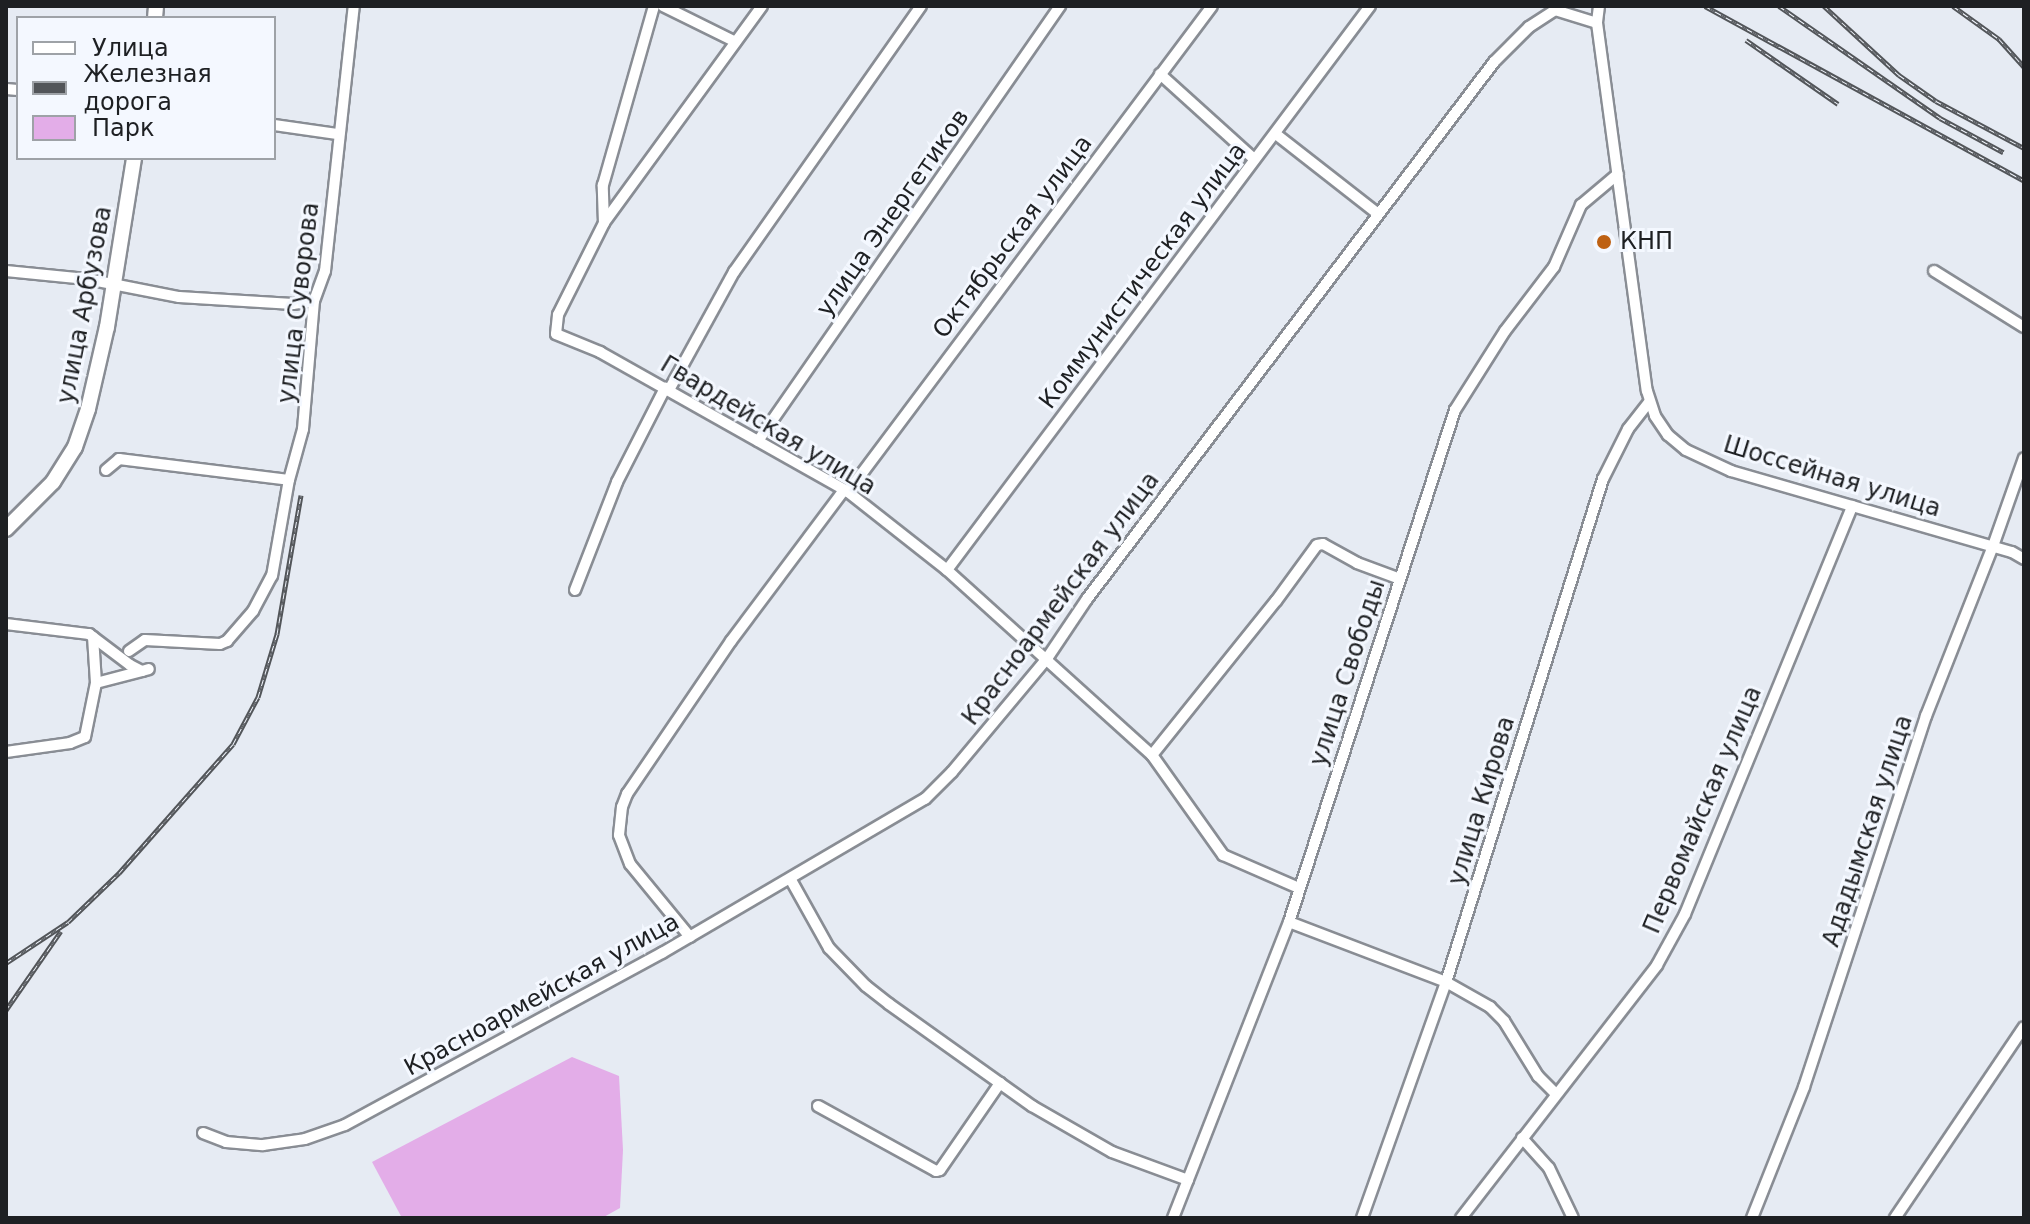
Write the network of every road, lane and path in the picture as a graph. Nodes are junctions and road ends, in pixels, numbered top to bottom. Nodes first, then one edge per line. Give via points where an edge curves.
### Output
1 (354, 6) edge
2 (654, 6) edge
3 (663, 6) edge
4 (762, 6) edge
5 (921, 6) edge
6 (1060, 6) edge
7 (1212, 6) edge
8 (1370, 6) edge
9 (1599, 6) edge
10 (1561, 8) edge
11 (1597, 23) junction
12 (736, 42) junction
13 (1160, 74) junction
14 (276, 125) edge
15 (337, 134) junction
16 (1277, 135) junction
17 (1254, 159) junction
18 (134, 160) edge
19 (1618, 174) junction
20 (1377, 213) junction
21 (604, 223) junction
22 (6, 271) edge
23 (1934, 271) dead end
24 (114, 286) junction
25 (314, 301) junction
26 (2024, 327) edge
27 (667, 389) junction
28 (1649, 402) junction
29 (758, 441) junction
30 (2024, 458) edge
31 (106, 470) dead end
32 (289, 480) junction
33 (846, 491) junction
34 (1852, 506) junction
35 (6, 529) edge
36 (1993, 546) junction
37 (2024, 559) edge
38 (947, 570) junction
39 (1400, 579) junction
40 (575, 590) dead end
41 (6, 624) edge
42 (93, 637) junction
43 (129, 651) dead end
44 (1048, 657) junction
45 (96, 683) junction
46 (6, 752) edge
47 (1152, 755) junction
48 (791, 880) junction
49 (1299, 888) junction
50 (1289, 922) junction
51 (690, 937) junction
52 (1446, 982) junction
53 (2024, 1027) edge
54 (1000, 1083) junction
55 (1555, 1093) junction
56 (818, 1106) dead end
57 (203, 1133) dead end
58 (1522, 1138) junction
59 (1188, 1180) junction
60 (1173, 1218) edge
61 (1362, 1218) edge
62 (1461, 1218) edge
63 (1573, 1218) edge
64 (1752, 1218) edge
65 (1895, 1218) edge

1 - 15 street, улица Суворова
2 - 21 street via 603,185
3 - 12 street
4 - 12 street
5 - 27 street via 734,272
6 - 29 street, улица Энергетиков
7 - 13 street, Октябрьская улица
8 - 16 street, Коммунистическая улица
9 - 11 street, Шоссейная улица
10 - 11 street, Красноармейская улица
10 - 20 street, Красноармейская улица via 1529,27 1494,62
11 - 19 street, Шоссейная улица
12 - 21 street
13 - 17 street
13 - 33 street, Октябрьская улица
14 - 15 street
15 - 25 street, улица Суворова via 325,271
16 - 17 street, Коммунистическая улица
16 - 20 street
17 - 38 street, Коммунистическая улица
18 - 24 street, улица Арбузова
19 - 28 street, Шоссейная улица
19 - 39 street, улица Свободы via 1581,205 1554,267 1455,410
20 - 44 street, Красноармейская улица
21 - 27 street, Гвардейская улица via 558,315 556,334
22 - 24 street
23 - 26 street
24 - 25 street via 230,302
24 - 35 street, улица Арбузова via 75,447 53,482
25 - 32 street, улица Суворова via 303,429
27 - 29 street, Гвардейская улица
27 - 40 street via 617,482
28 - 34 street, Шоссейная улица via 1668,435 1686,450 1731,471
28 - 52 street, улица Кирова via 1628,429 1603,479
29 - 33 street, Гвардейская улица
30 - 36 street, Ададымская улица
31 - 32 street via 119,459
32 - 43 street, улица Суворова via 272,576 235,634 220,644 145,640
33 - 38 street, Гвардейская улица
33 - 51 street, Октябрьская улица via 731,641 622,807 619,835 630,864
34 - 36 street, Шоссейная улица
34 - 55 street, Первомайская улица via 1685,914 1657,965
36 - 37 street, Шоссейная улица
36 - 64 street, Ададымская улица via 1926,716 1804,1087
38 - 44 street, Гвардейская улица
39 - 47 street via 1317,545
39 - 49 street, улица Свободы
41 - 42 street via 65,628
42 - 45 street
42 - 45 street via 145,670
44 - 47 street, Гвардейская улица
44 - 48 street, Красноармейская улица via 925,799
45 - 46 street via 85,737
47 - 49 street, Гвардейская улица via 1215,848
48 - 51 street, Красноармейская улица
48 - 54 street via 845,966
49 - 50 street, улица Свободы
50 - 52 street
50 - 59 street, улица Свободы
51 - 57 street, Красноармейская улица via 328,1133 263,1145 226,1142
52 - 55 street via 1498,1013
52 - 61 street, улица Кирова
53 - 65 street
54 - 56 street via 936,1171
54 - 59 street via 1112,1152
55 - 58 street, Первомайская улица
58 - 62 street, Первомайская улица
58 - 63 street via 1549,1168
59 - 60 street, улица Свободы

